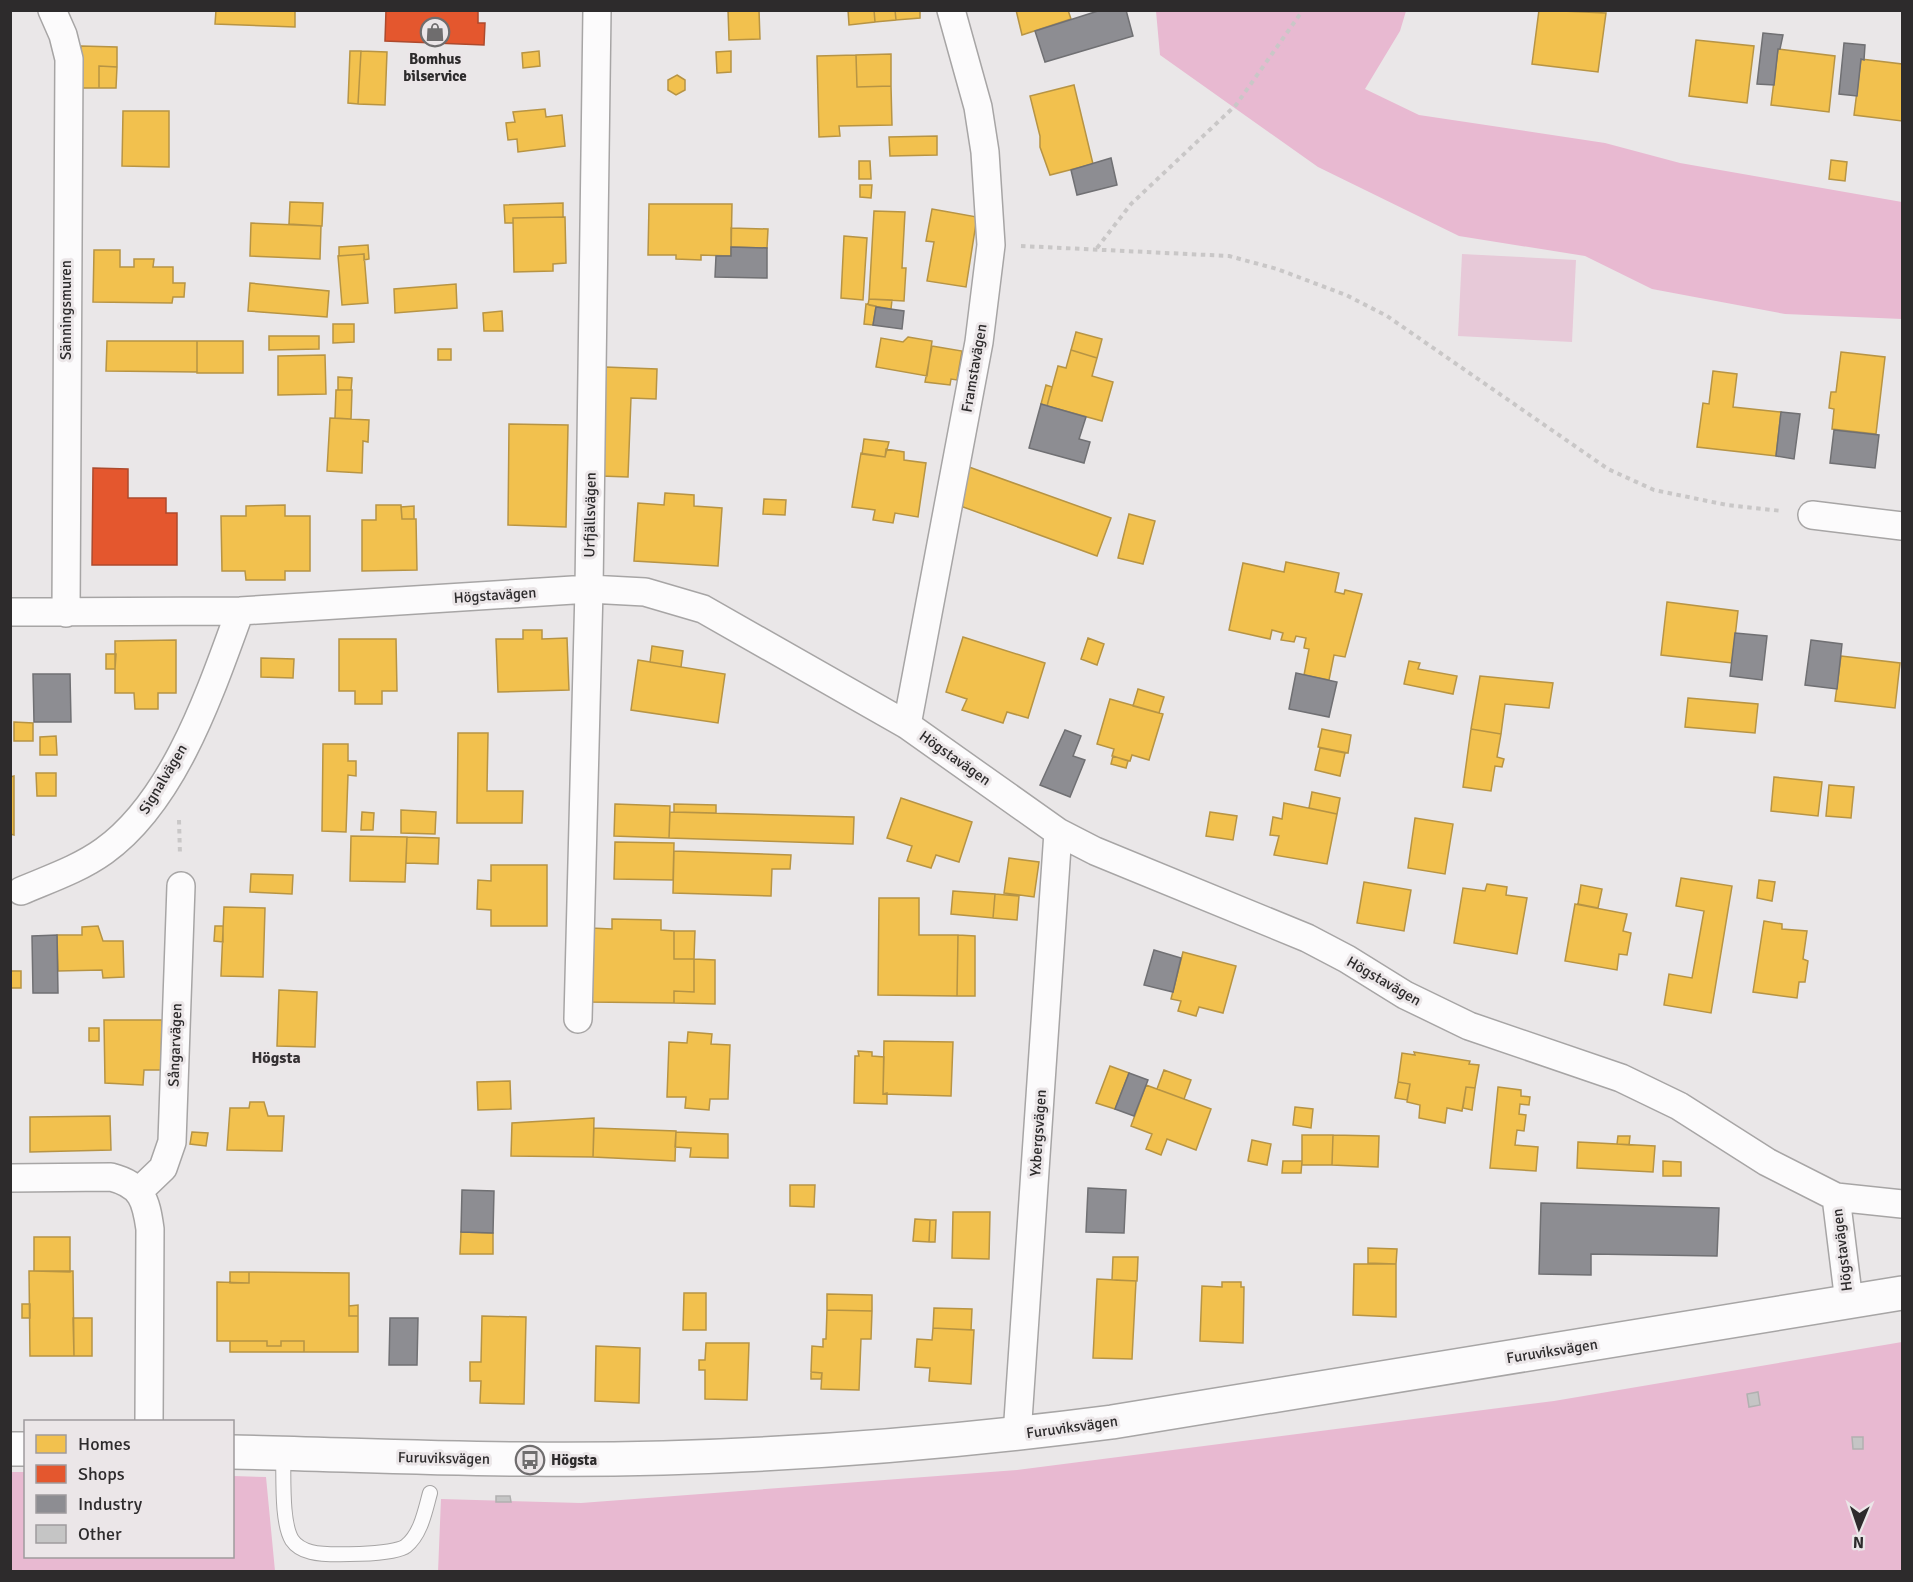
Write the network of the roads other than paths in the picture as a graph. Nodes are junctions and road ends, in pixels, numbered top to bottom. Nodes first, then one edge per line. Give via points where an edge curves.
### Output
1 (52, 10) edge
2 (597, 10) edge
3 (951, 10) edge
4 (1812, 515) road end
5 (1902, 526) edge
6 (589, 589) junction
7 (240, 611) junction
8 (10, 612) edge
9 (66, 613) junction
10 (908, 725) junction
11 (1058, 832) junction
12 (181, 886) road end
13 (21, 891) dead end
14 (578, 1019) dead end
15 (10, 1178) edge
16 (139, 1191) junction
17 (1836, 1197) junction
18 (1902, 1204) edge
19 (1902, 1293) edge
20 (1849, 1302) junction
21 (149, 1420) edge
22 (1017, 1435) junction
23 (234, 1452) edge
24 (283, 1453) junction
25 (430, 1493) dead end

1 - 9 street, Sänningsmuren via 69,59
2 - 6 street, Urfjällsvägen
3 - 10 street, Framstavägen via 978,107 991,245 979,342
4 - 5 street
6 - 7 street, Högstavägen
6 - 10 street, Högstavägen via 645,592 703,609
6 - 14 street, Urfjällsvägen
7 - 9 street, Högstavägen
7 - 13 street, Signalvägen via 213,685 187,740 134,825 86,863
8 - 9 street, Högstavägen
10 - 11 street, Högstavägen
11 - 17 street, Högstavägen via 1307,938 1405,995 1469,1026 1621,1078 1679,1106 1767,1162
11 - 22 street, Yxbergsvägen
12 - 16 street, Sångarvägen via 172,1142 163,1168
15 - 16 street via 111,1177 124,1180
16 - 21 street via 150,1229
17 - 18 street, Högstavägen
17 - 20 street, Högstavägen
19 - 20 main road, Furuviksvägen
20 - 22 main road, Furuviksvägen
22 - 24 main road, Furuviksvägen via 849,1449 530,1460
23 - 24 main road, Furuviksvägen
24 - 25 lane via 286,1523 299,1547 312,1552 391,1553 405,1548 415,1536

